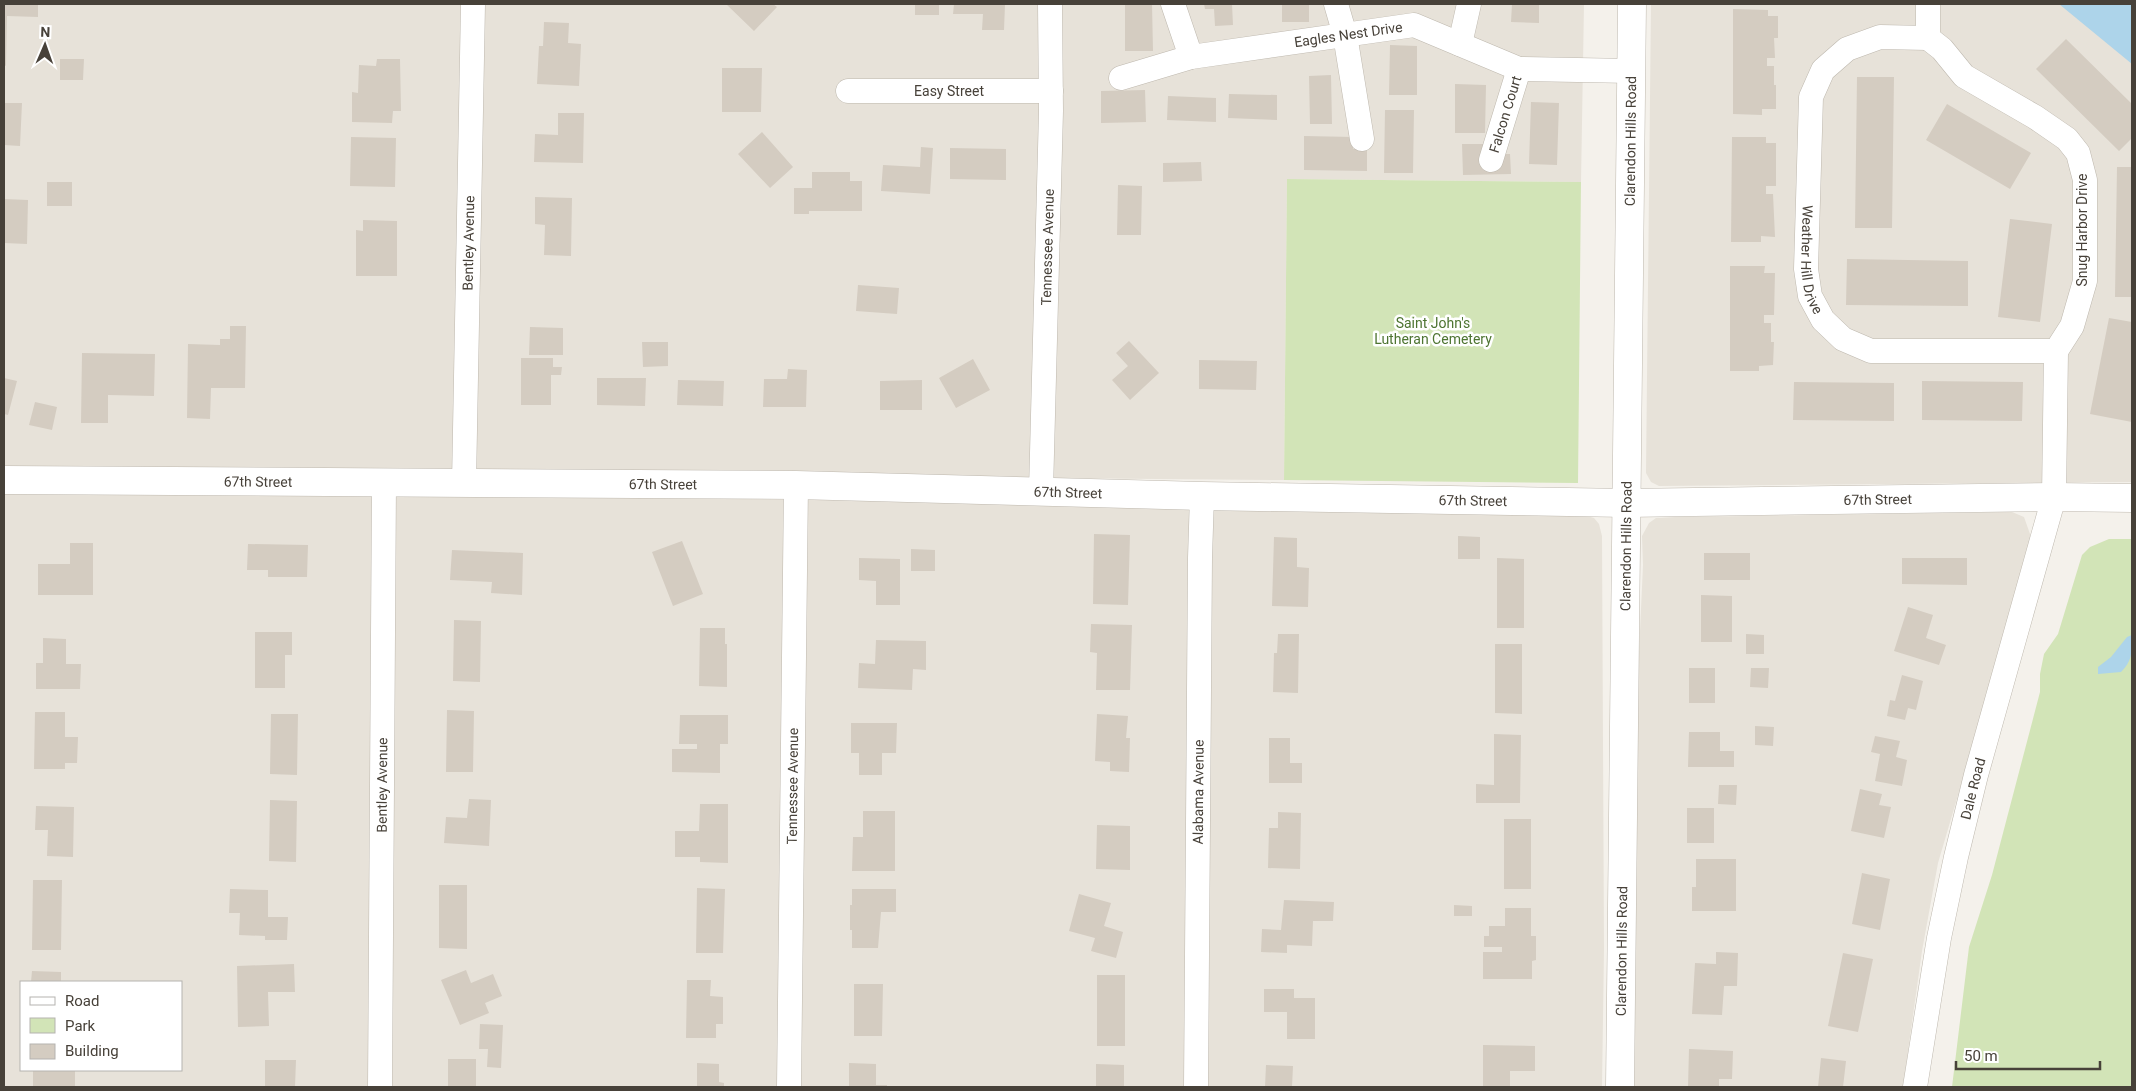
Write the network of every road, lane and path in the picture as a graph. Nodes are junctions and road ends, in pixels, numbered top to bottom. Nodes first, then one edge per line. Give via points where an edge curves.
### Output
1 (473, 4) edge
2 (1050, 4) edge
3 (1173, 4) edge
4 (1336, 4) edge
5 (1469, 4) edge
6 (1632, 4) edge
7 (1928, 4) edge
8 (1345, 35) junction
9 (1928, 38) junction
10 (1460, 44) junction
11 (1191, 57) junction
12 (1519, 68) junction
13 (1631, 71) junction
14 (1121, 78) dead end
15 (848, 91) dead end
16 (1051, 91) junction
17 (1362, 139) dead end
18 (1491, 160) dead end
19 (2056, 351) junction
20 (4, 480) edge
21 (384, 483) junction
22 (464, 483) junction
23 (796, 485) junction
24 (1041, 491) junction
25 (1202, 496) junction
26 (2054, 497) junction
27 (2132, 498) edge
28 (1626, 503) junction
29 (380, 1087) edge
30 (789, 1087) edge
31 (1196, 1087) edge
32 (1620, 1087) edge
33 (1915, 1087) edge

1 - 22 street, Bentley Avenue
2 - 16 street, Tennessee Avenue
3 - 11 street
4 - 8 street
5 - 10 street
6 - 13 street, Clarendon Hills Road
7 - 9 street
8 - 10 street, Eagles Nest Drive via 1414,25
8 - 11 street, Eagles Nest Drive
8 - 17 street
9 - 19 street, Snug Harbor Drive via 1942,49 1964,76 2035,117 2067,139 2078,153 2085,180 2085,280 2072,326
9 - 19 street, Weather Hill Drive via 1880,37 1847,49 1823,70 1811,97 1809,128 1806,269 1810,296 1823,320 1843,340 1871,351
10 - 12 street, Eagles Nest Drive
11 - 14 street, Eagles Nest Drive
12 - 13 street, Eagles Nest Drive
12 - 18 street, Falcon Court
13 - 28 street, Clarendon Hills Road
15 - 16 street, Easy Street
16 - 24 street, Tennessee Avenue
19 - 26 street
20 - 21 street, 67th Street
21 - 22 street, 67th Street
21 - 29 street, Bentley Avenue
22 - 23 street, 67th Street
23 - 24 street, 67th Street
23 - 30 street, Tennessee Avenue
24 - 25 street, 67th Street
25 - 28 street, 67th Street
25 - 31 street, Alabama Avenue
26 - 27 street, 67th Street
26 - 28 street, 67th Street
26 - 33 street, Dale Road via 1980,758 1956,857
28 - 32 street, Clarendon Hills Road

